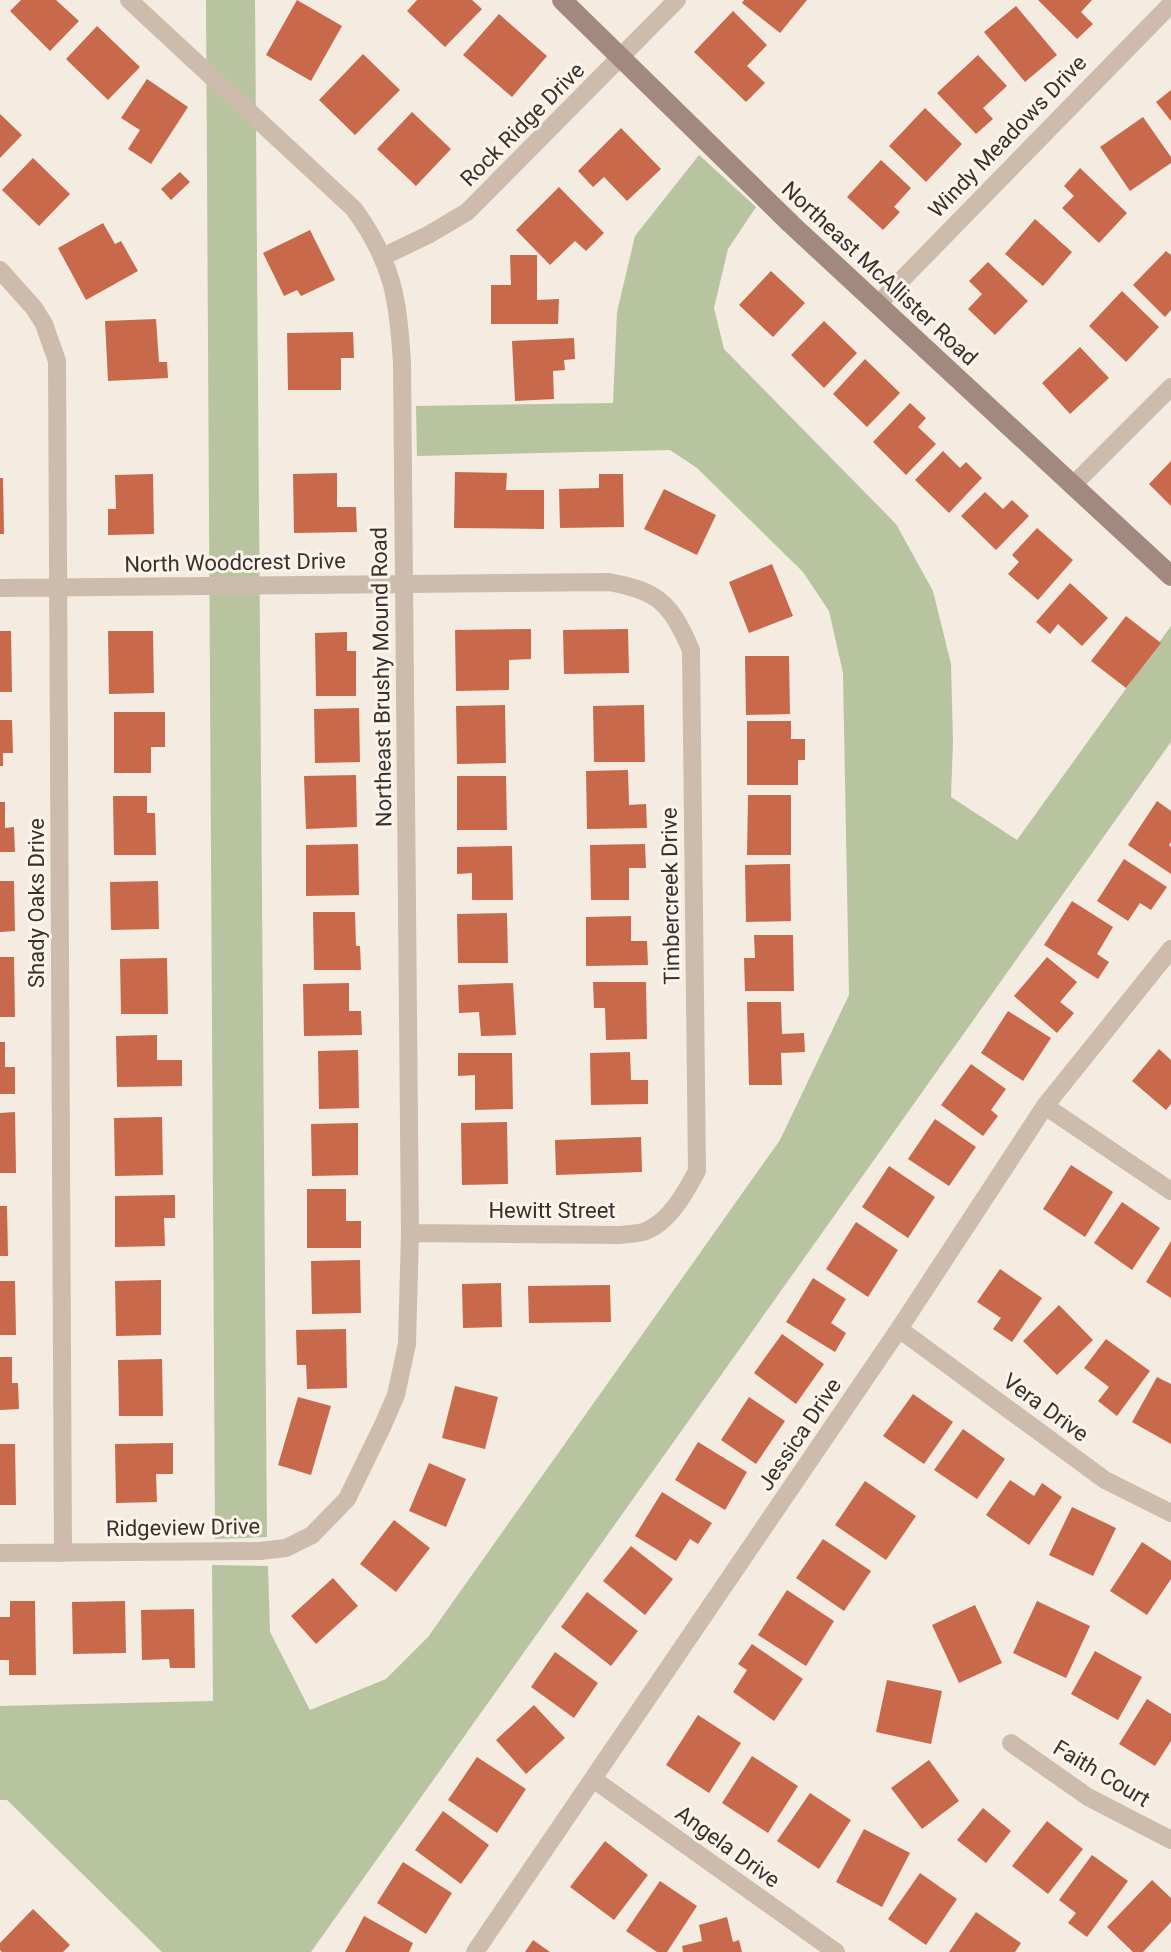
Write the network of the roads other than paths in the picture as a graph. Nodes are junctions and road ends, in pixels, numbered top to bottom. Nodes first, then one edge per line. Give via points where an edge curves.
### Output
1 (129, 0) edge
2 (562, 0) edge
3 (677, 0) edge
4 (1171, 4) edge
5 (622, 57) junction
6 (382, 257) junction
7 (0, 270) edge
8 (879, 303) junction
9 (1171, 387) edge
10 (1072, 486) junction
11 (1171, 576) edge
12 (404, 584) junction
13 (0, 588) edge
14 (58, 588) junction
15 (658, 598) joint
16 (1171, 949) edge
17 (1045, 1106) junction
18 (1171, 1191) edge
19 (681, 1199) joint
20 (410, 1233) junction
21 (899, 1329) junction
22 (368, 1455) joint
23 (1171, 1513) edge
24 (0, 1553) edge
25 (63, 1553) junction
26 (1011, 1743) dead end
27 (593, 1779) junction
28 (1171, 1840) edge
29 (475, 1952) edge
30 (836, 1952) edge

1 - 6 street, Northeast Brushy Mound Road via 344,199 369,229
2 - 5 street, Northeast McAllister Road
3 - 5 street, Rock Ridge Drive
4 - 8 street, Windy Meadows Drive
5 - 6 street, Rock Ridge Drive via 467,212
5 - 8 street, Northeast McAllister Road
6 - 12 street, Northeast Brushy Mound Road via 399,315
7 - 14 street, Shady Oaks Drive via 34,308 57,361
8 - 10 street, Northeast McAllister Road
9 - 10 street
10 - 11 street, Northeast McAllister Road
12 - 14 street, North Woodcrest Drive
12 - 15 street, North Woodcrest Drive via 609,582 638,587
12 - 20 street, Northeast Brushy Mound Road
13 - 14 street, North Woodcrest Drive
14 - 25 street, Shady Oaks Drive
15 - 19 street, Timbercreek Drive via 679,621 691,650 697,1171
16 - 17 street, Jessica Drive
17 - 18 street
17 - 21 street, Jessica Drive
19 - 20 street, Hewitt Street via 662,1220 632,1234
20 - 22 street, Northeast Brushy Mound Road via 407,1344 396,1395
21 - 23 street, Vera Drive via 1105,1480
21 - 27 street, Jessica Drive
22 - 25 street, Ridgeview Drive via 347,1499 312,1535 286,1548
24 - 25 street, Ridgeview Drive
26 - 28 street, Faith Court via 1088,1797
27 - 29 street, Jessica Drive
27 - 30 street, Angela Drive

